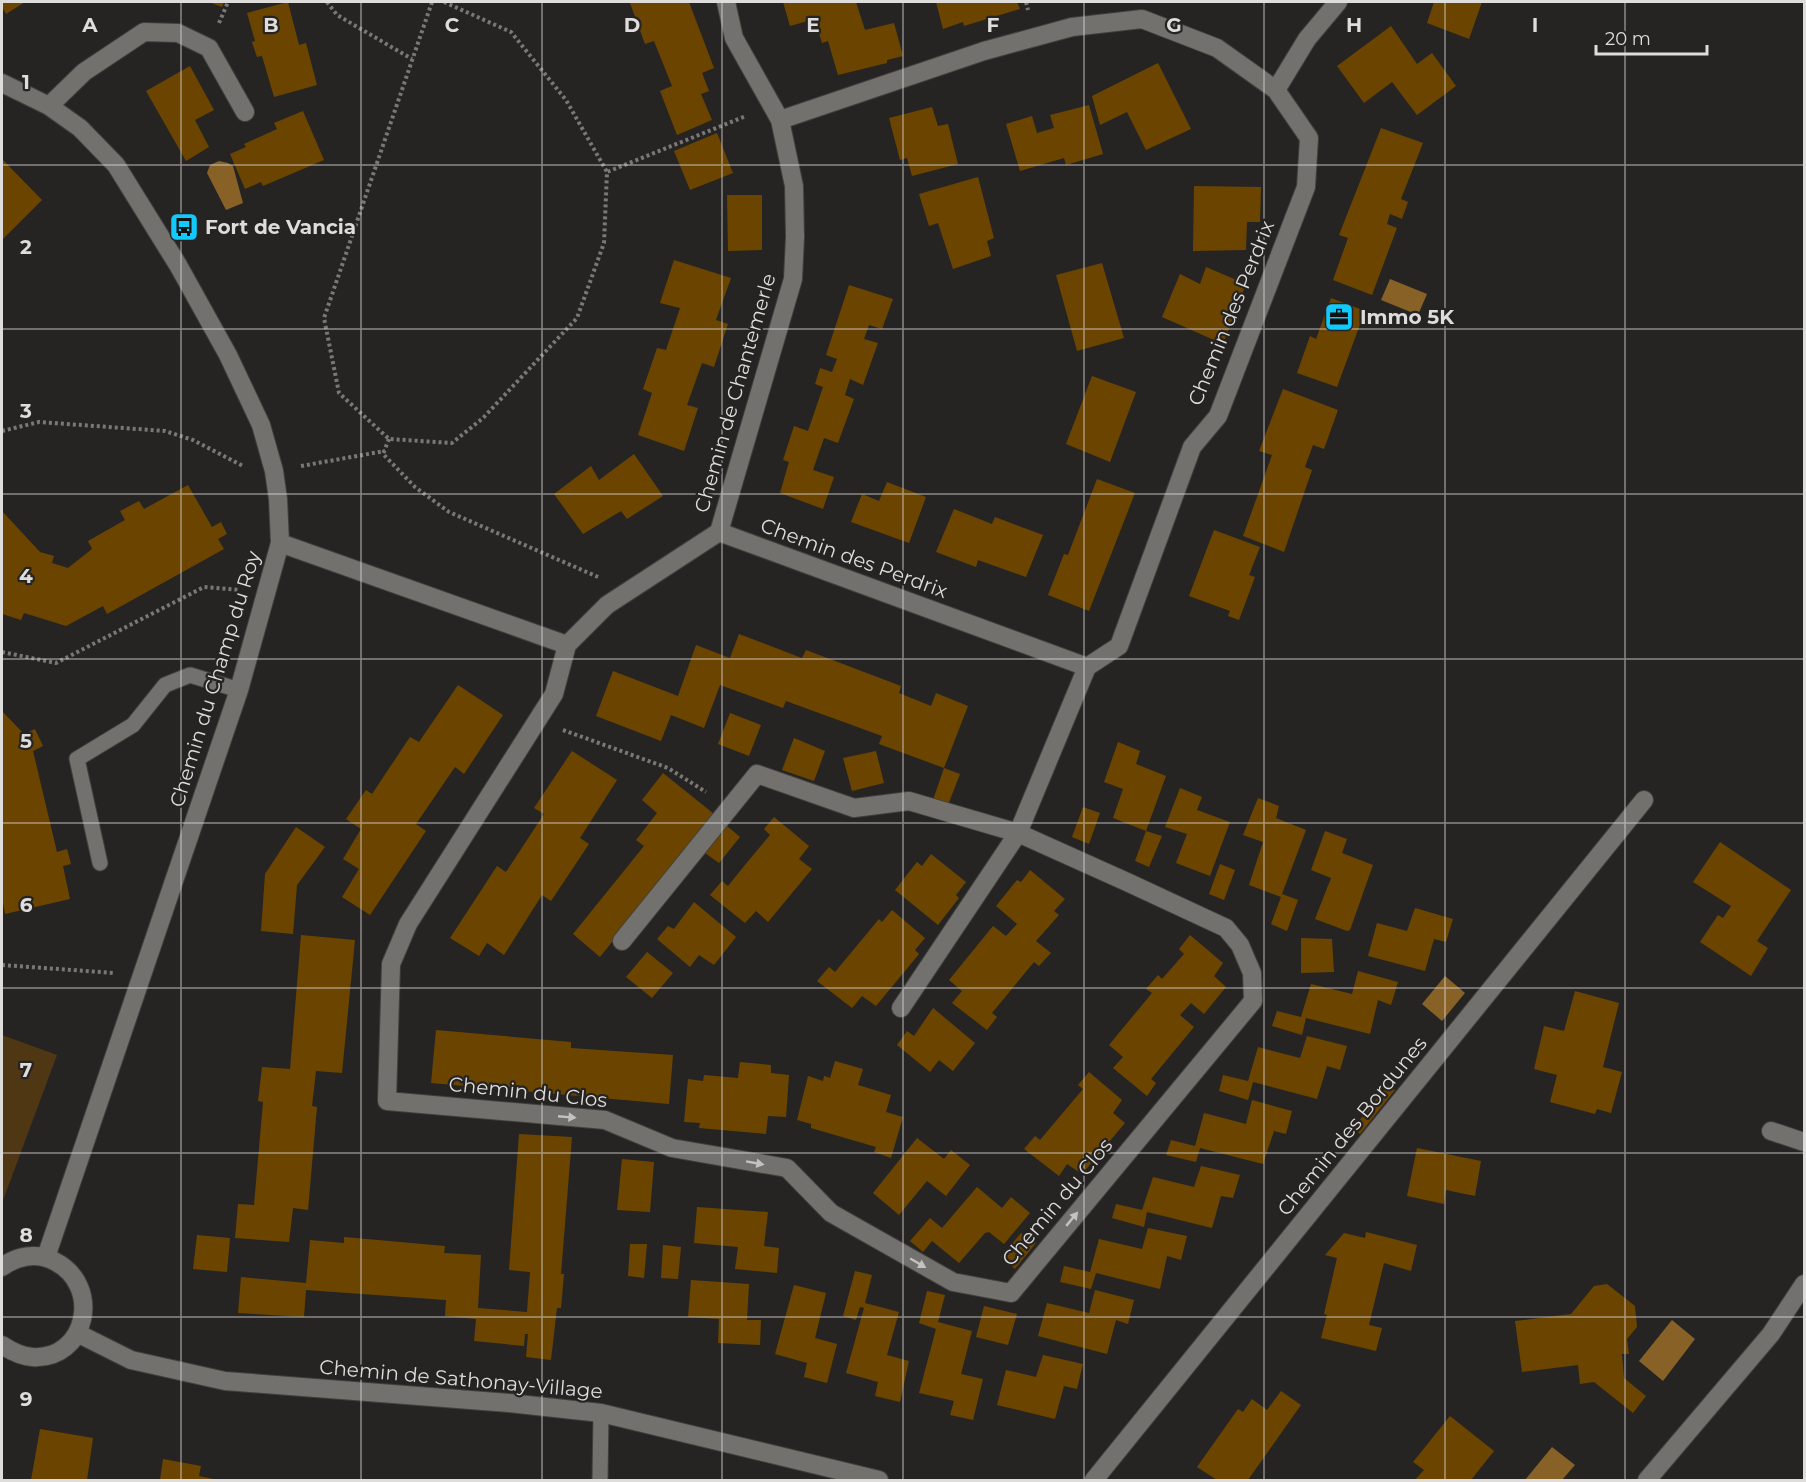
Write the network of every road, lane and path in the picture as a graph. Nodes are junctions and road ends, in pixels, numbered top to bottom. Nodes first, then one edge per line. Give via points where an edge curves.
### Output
1 (327, 2) edge
2 (432, 2) edge
3 (444, 2) edge
4 (726, 2) edge
5 (1338, 2) edge
6 (412, 59) junction
7 (2, 83) edge
8 (1276, 90) junction
9 (49, 106) junction
10 (245, 112) dead end
11 (776, 113) junction
12 (607, 172) junction
13 (2, 431) edge
14 (389, 440) junction
15 (385, 450) junction
16 (274, 471) junction
17 (719, 532) junction
18 (280, 543) junction
19 (225, 589) dead end
20 (629, 591) junction
21 (567, 645) junction
22 (2, 652) edge
23 (1087, 668) junction
24 (239, 690) junction
25 (537, 721) junction
26 (1644, 800) dead end
27 (730, 807) junction
28 (1018, 833) junction
29 (100, 863) dead end
30 (622, 941) dead end
31 (2, 965) edge
32 (141, 981) junction
33 (901, 1008) dead end
34 (1771, 1131) dead end
35 (1804, 1142) edge
36 (46, 1257) junction
37 (2, 1267) edge
38 (1804, 1284) edge
39 (77, 1333) junction
40 (2, 1346) edge
41 (601, 1413) junction
42 (600, 1480) edge
43 (879, 1480) edge
44 (1094, 1480) edge
45 (1647, 1480) edge

1 - 6 path via 337,15
2 - 6 path
3 - 12 path via 511,32 567,100
4 - 11 street, Chemin de Chantemerle via 734,38
5 - 8 street via 1307,39
6 - 14 path via 324,318 339,393
7 - 9 street, Chemin du Champ du Roy
8 - 11 street, Chemin des Perdrix via 1217,48 1142,19 1072,27
8 - 23 street, Chemin des Perdrix via 1310,138 1306,187 1218,416 1192,447 1119,646
9 - 10 street via 84,72 144,32 155,32 178,33 209,48
9 - 16 street, Chemin du Champ du Roy via 80,129 116,165 153,225 228,355 261,425
11 - 12 path
11 - 17 street, Chemin de Chantemerle via 794,186 792,279
12 - 14 path via 604,243 577,318 483,418 452,443
13 - 16 path via 39,422 165,431 193,440 241,466
14 - 15 path
15 - 16 path
15 - 20 path via 383,454 415,487 449,512
16 - 18 street, Chemin du Champ du Roy
17 - 20 street, Chemin de Chantemerle
17 - 23 street, Chemin des Perdrix
18 - 21 street
18 - 24 street, Chemin du Champ du Roy
19 - 22 path via 204,587 56,663
20 - 21 street, Chemin de Chantemerle via 607,605
21 - 25 street, Chemin du Clos via 554,694
23 - 28 street
24 - 29 lane via 190,675 165,685 133,725 77,759
24 - 32 street, Chemin du Champ du Roy
25 - 27 path via 668,768
25 -> 28 street, Chemin du Clos via 408,924 392,964 387,1101 605,1120 672,1148 787,1168 831,1213 953,1282 1011,1293 1253,1001 1252,973 1240,945 1226,928
26 - 44 street, Chemin des Bordunes
27 - 28 street, Chemin du Clos via 757,774 854,808 909,801
27 - 30 street, Chemin du Clos
28 - 33 street
31 - 32 path via 121,974
32 - 36 street, Chemin du Champ du Roy
34 - 35 street
36 - 37 street via 16,1259
36 - 39 street via 63,1265 76,1278 83,1296 84,1315
38 - 45 street via 1771,1334
39 - 40 street via 66,1346 50,1354 32,1357
39 - 41 street, Chemin de Sathonay-Village via 131,1360 225,1381
41 - 42 lane
41 - 43 street, Chemin de Sathonay-Village

